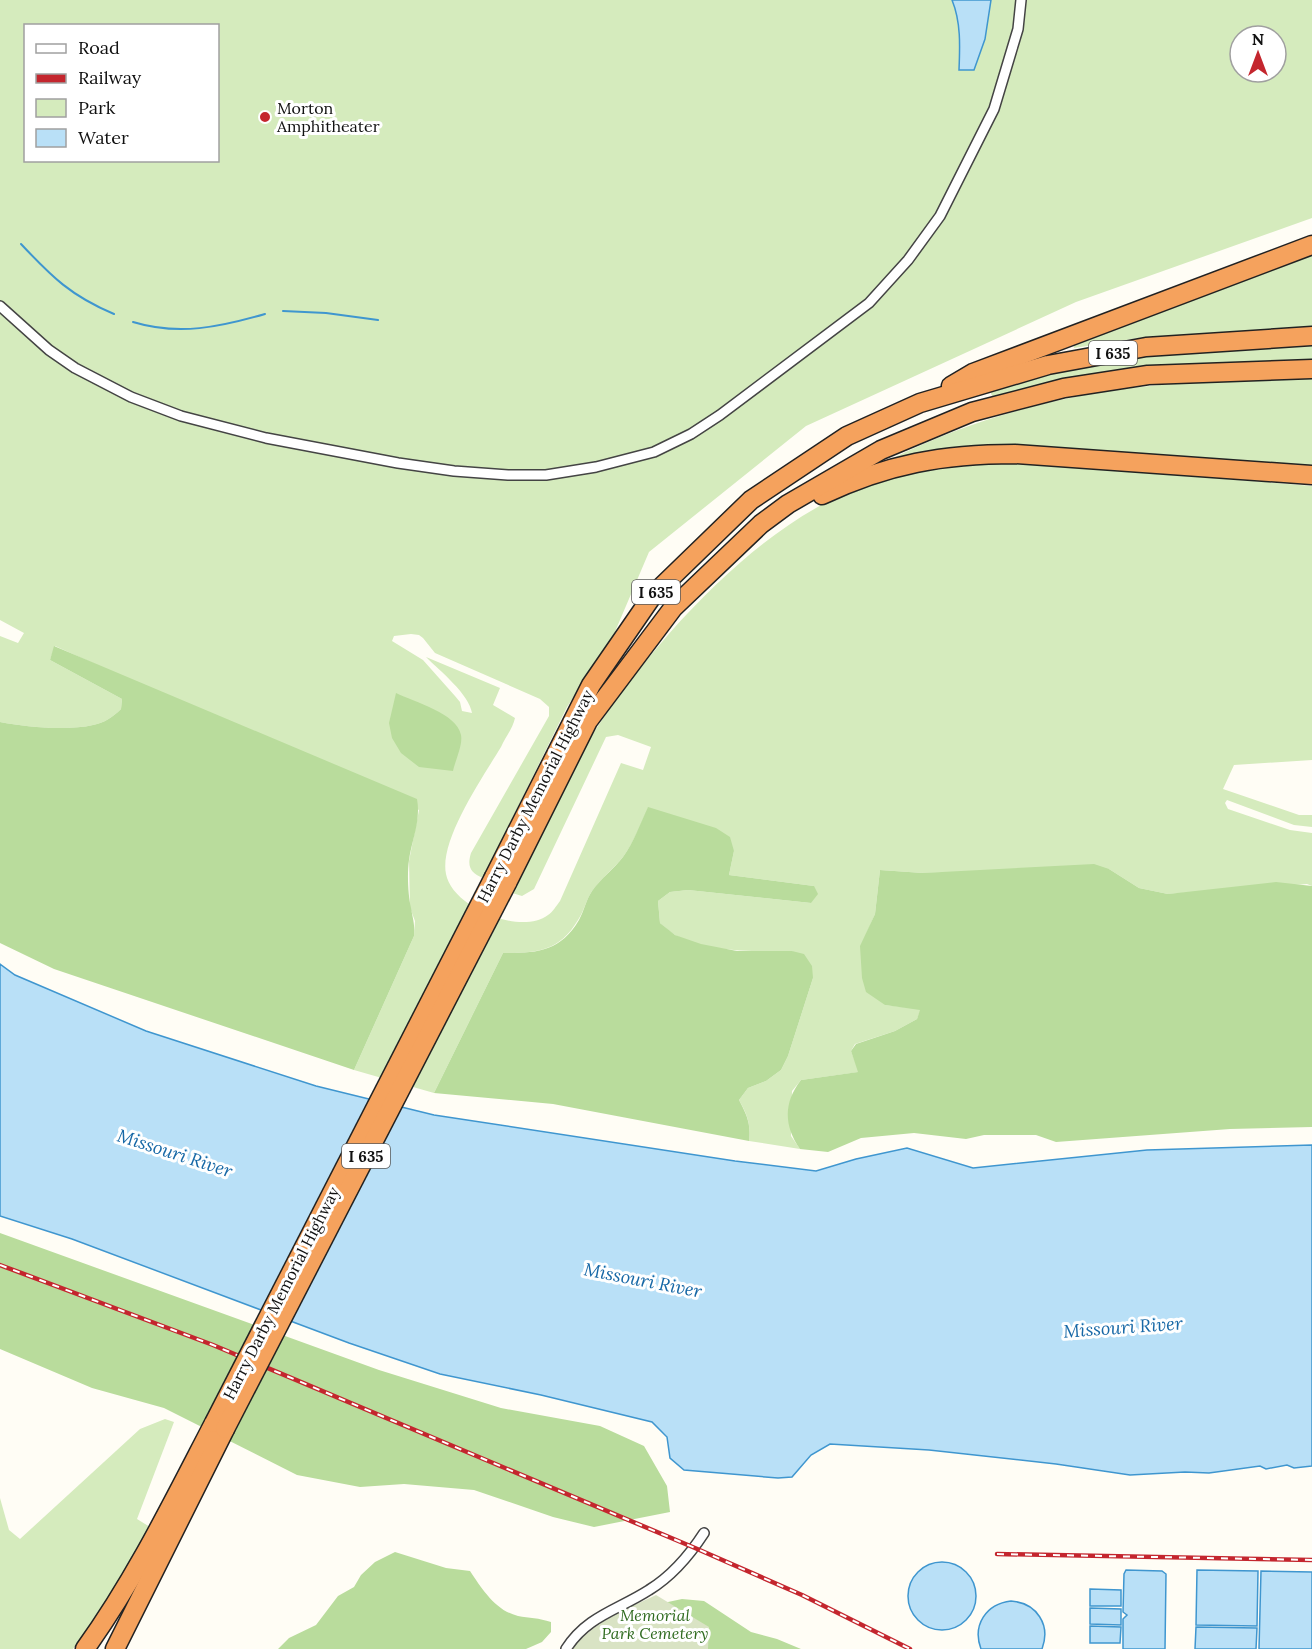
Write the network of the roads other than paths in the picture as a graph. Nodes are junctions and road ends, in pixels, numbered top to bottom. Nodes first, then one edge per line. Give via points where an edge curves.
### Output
1 (1021, 0) edge
2 (1312, 245) edge
3 (0, 306) edge
4 (1312, 336) edge
5 (1312, 369) edge
6 (920, 403) junction
7 (1312, 475) edge
8 (761, 524) junction
9 (501, 880) junction
10 (219, 1426) junction
11 (704, 1533) dead end
12 (85, 1649) edge
13 (115, 1649) edge
14 (566, 1649) edge

1 - 3 street via 1018,29 994,110 940,216 908,260 869,303 843,323 720,415 654,452 546,475 508,475 398,463 266,438 181,416 131,397 75,368
2 - 6 highway via 973,374
4 - 6 highway, Harry Darby Memorial Highway / I 635 via 1146,347 1048,365
5 - 8 highway, Harry Darby Memorial Highway / I 635 via 1148,375 1064,388 972,412 880,450
6 - 9 highway, Harry Darby Memorial Highway / I 635 via 847,436 751,500 653,595 591,685
7 - 8 highway via 974,454 927,459 883,471 834,489
8 - 9 highway, Harry Darby Memorial Highway / I 635 via 673,608 588,721
9 - 10 highway, Harry Darby Memorial Highway / I 635, bridge
10 - 12 highway, Harry Darby Memorial Highway / I 635 via 145,1556
10 - 13 highway, Harry Darby Memorial Highway / I 635
11 - 14 street via 674,1571 581,1629

